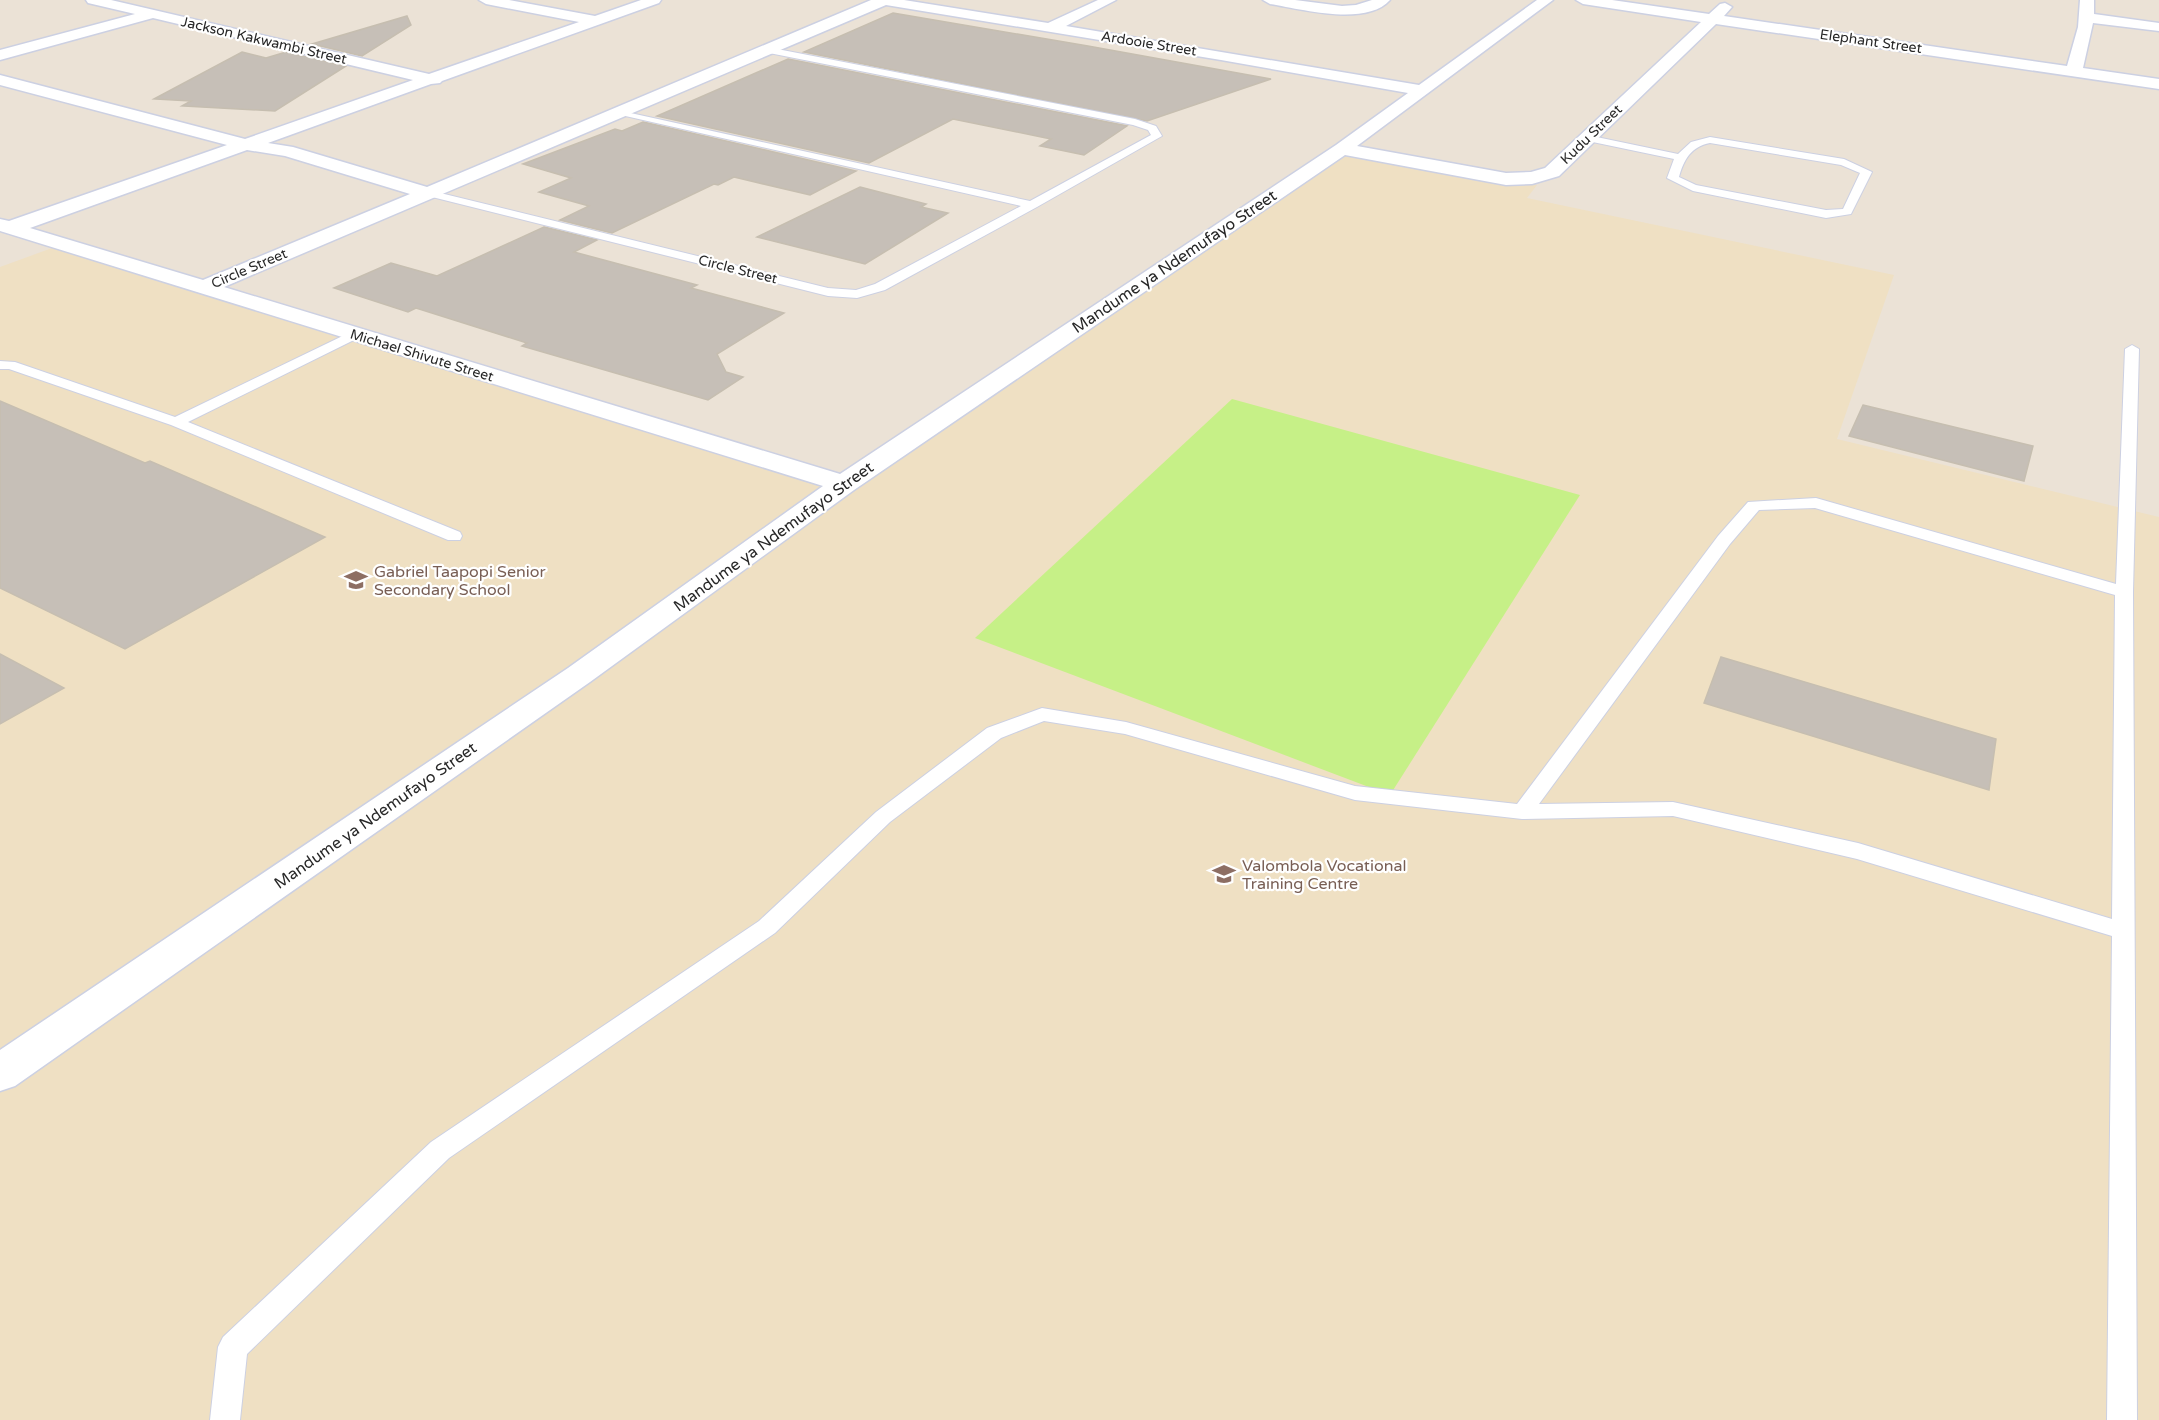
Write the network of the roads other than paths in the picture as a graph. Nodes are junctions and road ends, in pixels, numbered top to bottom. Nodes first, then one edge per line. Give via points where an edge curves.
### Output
1 (93, 0) edge
2 (486, 0) edge
3 (654, 0) edge
4 (878, 0) edge
5 (1109, 0) edge
6 (1270, 0) edge
7 (1383, 0) edge
8 (1583, 0) edge
9 (1733, 0) edge
10 (2086, 0) edge
11 (884, 1) edge
12 (1537, 2) edge
13 (152, 14) junction
14 (1714, 18) junction
15 (2089, 18) junction
16 (596, 20) junction
17 (2159, 27) edge
18 (1049, 28) junction
19 (767, 50) junction
20 (0, 55) edge
21 (2074, 72) junction
22 (0, 80) edge
23 (434, 80) junction
24 (2159, 84) edge
25 (1420, 90) junction
26 (621, 111) junction
27 (1587, 138) junction
28 (247, 145) junction
29 (1342, 149) junction
30 (1679, 157) junction
31 (428, 193) junction
32 (1033, 205) junction
33 (5, 226) edge
34 (203, 288) junction
35 (355, 334) junction
36 (2132, 349) dead end
37 (0, 364) edge
38 (176, 422) junction
39 (844, 484) junction
40 (454, 536) dead end
41 (2124, 592) junction
42 (1522, 812) junction
43 (2123, 931) junction
44 (0, 1073) edge
45 (225, 1420) edge
46 (2122, 1420) edge

1 - 13 street, Jackson Kakwambi Street
2 - 16 street
3 - 16 street
4 - 11 street, Ardooie Street
5 - 18 street
6 - 7 street via 1341,10 1372,7
8 - 14 street, Elephant Street
9 - 14 street, Kudu Street
10 - 15 street
11 - 18 street, Ardooie Street
11 - 19 street, Circle Street
12 - 25 street, Mandume ya Ndemufayo Street
13 - 20 street
13 - 23 street, Jackson Kakwambi Street
14 - 21 street, Elephant Street
14 - 27 street, Kudu Street
15 - 17 street
15 - 21 street
16 - 23 street
18 - 25 street, Ardooie Street
19 - 26 street, Circle Street
19 - 32 lane, Circle Street via 1135,122 1152,128 1157,136
21 - 24 street, Elephant Street
22 - 28 street
23 - 28 street
25 - 29 street, Mandume ya Ndemufayo Street
26 - 31 street, Circle Street
26 - 32 lane
27 - 29 street, Kudu Street via 1552,172 1532,178 1506,179
27 - 30 lane
28 - 31 street via 287,151
28 - 33 street
29 - 39 street, Mandume ya Ndemufayo Street
30 - 30 lane via 1697,142 1722,141 1844,162 1866,172 1847,212 1826,214 1682,184 1672,178
31 - 32 lane, Circle Street via 828,292 857,294 880,287
31 - 34 street, Circle Street
33 - 34 street, Michael Shivute Street
34 - 35 street, Michael Shivute Street
35 - 38 lane
35 - 39 street, Michael Shivute Street
36 - 41 lane
37 - 38 lane
38 - 40 lane
39 - 44 street, Mandume ya Ndemufayo Street via 579,675
41 - 42 lane via 1816,503 1754,505
41 - 43 lane
42 - 43 lane via 1673,809 1858,851
42 - 45 lane via 1354,793 1126,728 1042,714 994,733 883,817 767,927 440,1150 233,1347
43 - 46 lane

